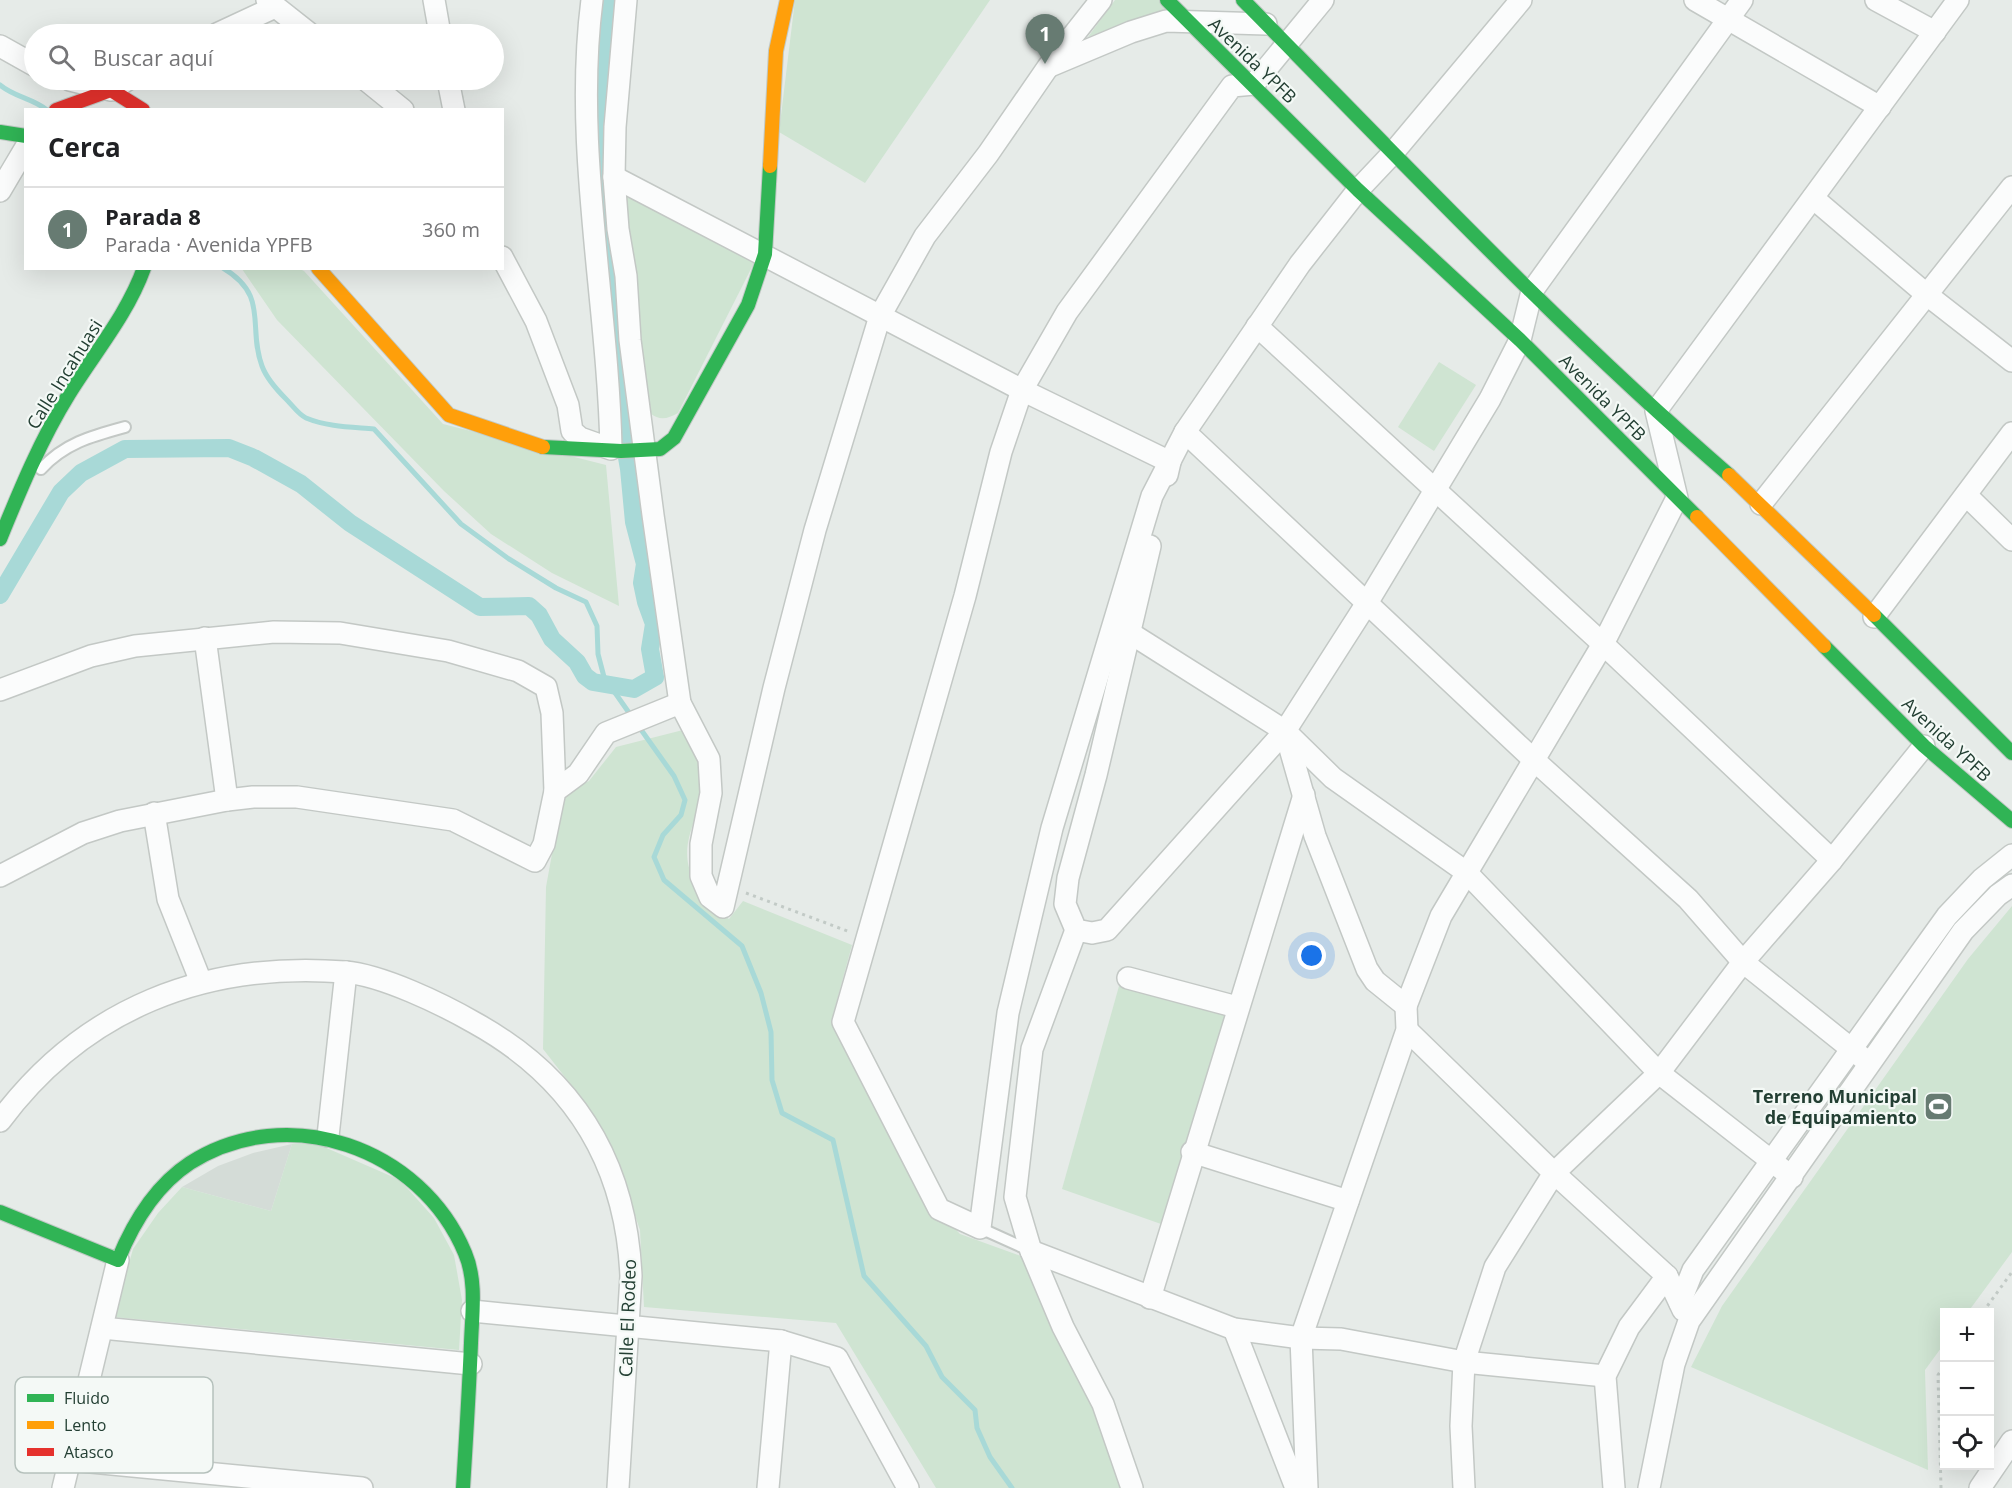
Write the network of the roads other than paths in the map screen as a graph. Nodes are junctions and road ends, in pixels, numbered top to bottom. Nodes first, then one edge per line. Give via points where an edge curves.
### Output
1 (434, 0) edge
2 (626, 0) edge
3 (787, 0) edge
4 (1101, 0) edge
5 (1167, 0) edge
6 (1243, 0) edge
7 (1323, 0) edge
8 (1521, 0) edge
9 (1695, 0) edge
10 (1742, 0) edge
11 (1876, 0) edge
12 (1958, 0) edge
13 (590, 1) edge
14 (271, 3) edge
15 (1728, 18) junction
16 (1189, 22) junction
17 (234, 24) edge
18 (297, 24) edge
19 (438, 24) edge
20 (1266, 24) junction
21 (1935, 32) junction
22 (1288, 43) junction
23 (0, 46) edge
24 (24, 59) edge
25 (1048, 67) junction
26 (1254, 84) junction
27 (106, 90) edge
28 (124, 90) edge
29 (378, 90) edge
30 (450, 90) edge
31 (1880, 107) junction
32 (60, 108) edge
33 (141, 108) edge
34 (401, 108) edge
35 (454, 108) edge
36 (0, 132) edge
37 (24, 136) edge
38 (24, 150) edge
39 (1392, 153) junction
40 (614, 177) junction
41 (2012, 187) edge
42 (1358, 190) junction
43 (0, 191) edge
44 (1813, 198) junction
45 (765, 254) junction
46 (504, 261) edge
47 (143, 270) edge
48 (320, 270) edge
49 (1532, 291) junction
50 (1926, 294) junction
51 (880, 316) junction
52 (1257, 326) junction
53 (1520, 340) junction
54 (2012, 361) edge
55 (1022, 390) junction
56 (1656, 411) junction
57 (125, 427) dead end
58 (1185, 432) junction
59 (2012, 433) edge
60 (628, 450) junction
61 (1170, 462) junction
62 (1436, 490) junction
63 (1966, 495) junction
64 (1677, 498) junction
65 (16, 499) junction
66 (1761, 504) junction
67 (0, 539) edge
68 (2012, 540) edge
69 (1367, 603) junction
70 (1874, 617) junction
71 (1130, 633) junction
72 (206, 638) junction
73 (1603, 644) junction
74 (0, 690) edge
75 (680, 703) junction
76 (1285, 731) junction
77 (1924, 746) junction
78 (2012, 753) edge
79 (1535, 761) junction
80 (555, 791) junction
81 (1304, 795) junction
82 (227, 800) junction
83 (154, 813) junction
84 (2012, 821) edge
85 (2012, 855) edge
86 (1832, 860) junction
87 (1466, 872) junction
88 (0, 876) edge
89 (2012, 885) edge
90 (1076, 930) junction
91 (1743, 962) junction
92 (346, 972) junction
93 (1128, 978) dead end
94 (201, 982) junction
95 (1406, 1006) junction
96 (1238, 1007) junction
97 (1407, 1030) junction
98 (1852, 1050) junction
99 (1869, 1063) junction
100 (1659, 1073) junction
101 (0, 1121) edge
102 (328, 1136) junction
103 (1192, 1152) junction
104 (1773, 1160) junction
105 (1554, 1173) junction
106 (1792, 1177) junction
107 (1348, 1201) junction
108 (0, 1212) edge
109 (980, 1228) junction
110 (1031, 1251) junction
111 (118, 1260) junction
112 (1667, 1276) junction
113 (1150, 1298) junction
114 (472, 1311) junction
115 (1685, 1312) junction
116 (629, 1327) junction
117 (102, 1328) junction
118 (1234, 1329) junction
119 (1301, 1338) junction
120 (781, 1341) junction
121 (1464, 1362) junction
122 (471, 1364) junction
123 (1605, 1376) junction
124 (90, 1377) edge
125 (2012, 1441) edge
126 (67, 1473) edge
127 (206, 1473) edge
128 (63, 1488) edge
129 (362, 1488) edge
130 (462, 1488) edge
131 (618, 1488) edge
132 (768, 1488) edge
133 (908, 1488) edge
134 (1132, 1488) edge
135 (1296, 1488) edge
136 (1307, 1488) edge
137 (1464, 1488) edge
138 (1614, 1488) edge
139 (1649, 1488) edge
140 (1980, 1488) edge

1 - 19 street
2 - 40 street via 620,42
3 - 45 street via 776,51
4 - 25 street
5 - 16 street, Avenida YPFB
6 - 20 street, Avenida YPFB
7 - 22 street
8 - 39 street
9 - 15 street
10 - 15 street
11 - 21 street
12 - 21 street
13 - 60 street via 587,152 601,282
14 - 17 street
14 - 18 street
15 - 31 street
15 - 49 street
16 - 20 street
16 - 25 street via 1166,21 1131,32
16 - 26 street, Avenida YPFB
20 - 22 street, Avenida YPFB
21 - 31 street
22 - 26 street
22 - 39 street, Avenida YPFB
23 - 24 street
25 - 51 street via 926,236
26 - 42 street, Avenida YPFB
26 - 55 street via 1232,86 1217,105 1067,312
27 - 32 street
28 - 33 street
29 - 34 street
30 - 35 street
31 - 44 street
36 - 37 street
38 - 43 street
39 - 42 street
39 - 49 street, Avenida YPFB
40 - 45 street
40 - 60 street via 630,340
41 - 50 street
42 - 52 street
42 - 53 street, Avenida YPFB
44 - 50 street
44 - 56 street
45 - 51 street
45 - 60 street via 748,304 674,438 660,449
46 - 60 street via 536,321 567,405 572,431 580,438
47 - 65 street, Calle Incahuasi via 125,310 37,451
48 - 60 street via 449,415 541,447
49 - 53 street
49 - 56 street, Avenida YPFB
50 - 54 street
50 - 66 street
51 - 55 street
51 - 75 street via 815,530 723,907 710,897 701,876 701,844 711,793 709,759
52 - 58 street
52 - 62 street
53 - 62 street
53 - 64 street, Avenida YPFB
55 - 61 street
55 - 109 street via 1001,453 965,596 843,1022 939,1209
56 - 64 street
56 - 66 street, Avenida YPFB
57 - 65 lane via 82,438 62,450
58 - 61 street
58 - 69 street
59 - 63 street
60 - 75 street
61 - 71 street
61 - 109 street via 1152,496 1052,828 1007,1023
62 - 69 street
62 - 73 street
63 - 68 street
63 - 70 street
64 - 73 street
64 - 77 street, Avenida YPFB
65 - 67 street, Calle Incahuasi
66 - 70 street, Avenida YPFB
69 - 76 street
69 - 79 street
70 - 78 street, Avenida YPFB
71 - 76 street
71 - 90 street via 1068,878 1065,904
72 - 74 street via 135,646 92,656
72 - 80 street via 274,632 340,633 448,651 519,671 546,687 552,714
72 - 82 street
73 - 79 street
73 - 86 street
75 - 80 street via 606,733 578,774
76 - 81 street
76 - 87 street via 1333,778
76 - 90 street via 1107,930
77 - 84 street, Avenida YPFB
77 - 86 street
79 - 87 street
79 - 91 street via 1688,899
80 - 82 street via 544,844 535,861 453,820 297,797
81 - 95 street via 1331,880 1366,969
81 - 96 street
82 - 83 street
83 - 88 street via 82,833
83 - 94 street via 168,899
85 - 98 street via 1982,879 1947,916
86 - 91 street
87 - 95 street via 1441,916
87 - 100 street
89 - 99 street via 1963,931
90 - 110 street via 1032,1049 1014,1197
91 - 98 street
91 - 100 street
92 - 94 street, Calle El Rodeo via 275,972
92 - 102 street
92 - 116 street, Calle El Rodeo via 423,997 494,1033 557,1086 583,1118 605,1156 621,1199 630,1242
93 - 96 street
94 - 101 street, Calle El Rodeo via 156,996 113,1017 70,1046 24,1089
95 - 97 street
96 - 103 street
97 - 105 street
97 - 107 street
98 - 99 street
98 - 104 street
99 - 106 street
100 - 104 street
100 - 105 street
102 - 111 street via 301,1133 246,1139 191,1162 148,1203 129,1231
102 - 114 street via 386,1161 431,1197 453,1228 466,1256 472,1278
103 - 107 street
103 - 113 street
104 - 106 street
104 - 115 street via 1693,1270
105 - 112 street
105 - 121 street via 1495,1267
106 - 115 street
107 - 119 street
108 - 111 street
109 - 110 lane
110 - 113 street
110 - 134 street via 1063,1327 1103,1404
111 - 117 street
112 - 115 street
112 - 123 street via 1629,1327
113 - 118 street
114 - 116 street
114 - 122 street
115 - 139 street
116 - 120 street
116 - 131 street, Calle El Rodeo
117 - 122 street
117 - 124 street
118 - 119 street
118 - 135 street
119 - 121 street via 1341,1339
119 - 136 street
120 - 132 street
120 - 133 street via 837,1358
121 - 123 street
121 - 137 street
122 - 130 street
123 - 138 street
125 - 140 street
126 - 128 street
127 - 129 street

